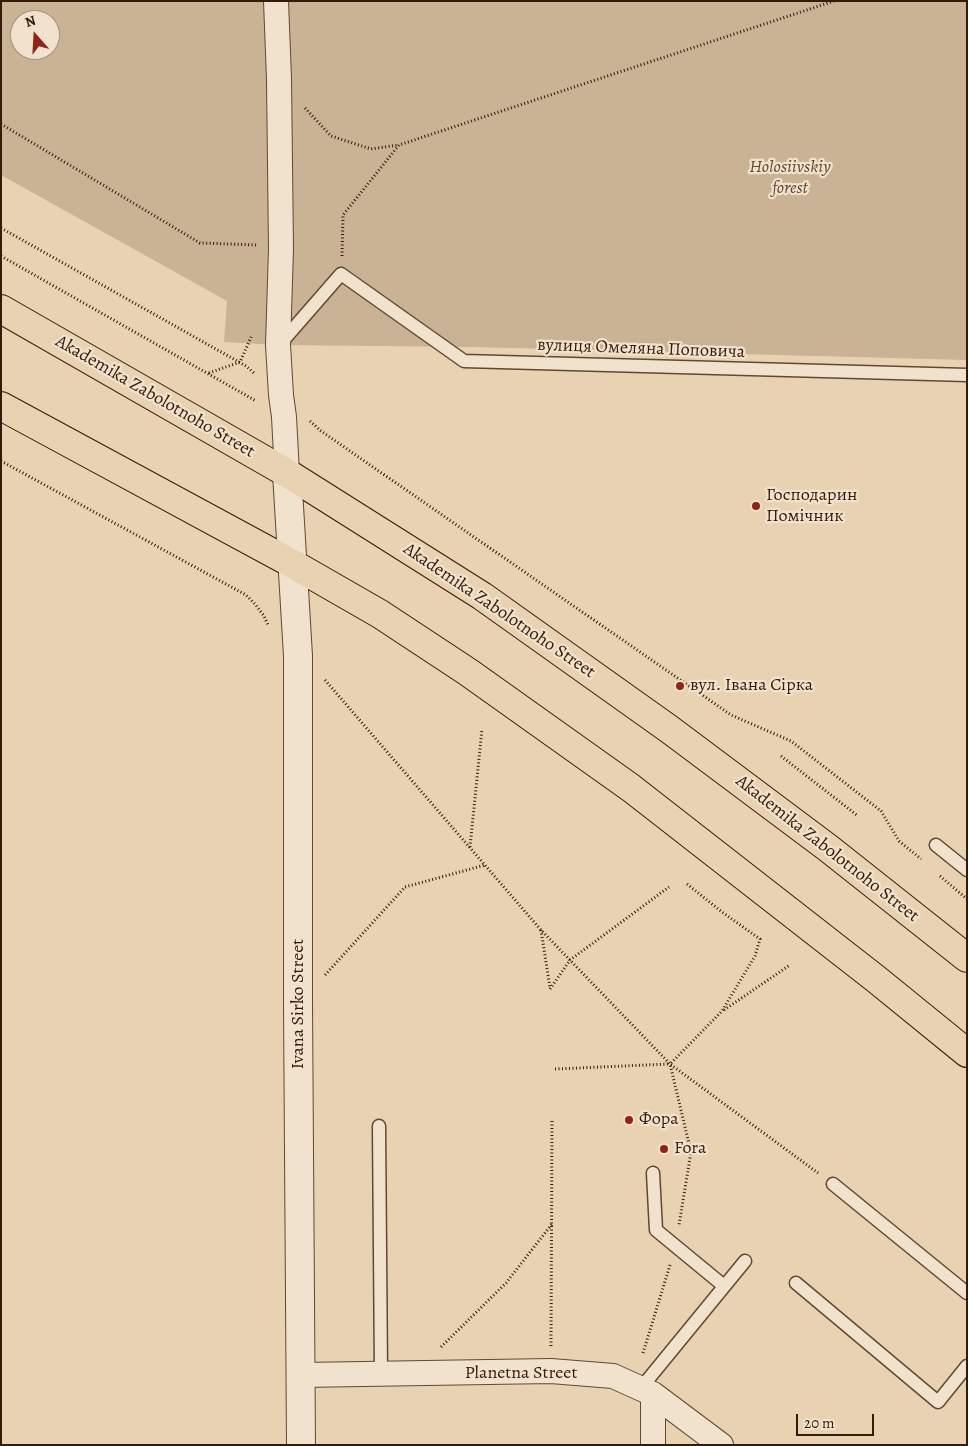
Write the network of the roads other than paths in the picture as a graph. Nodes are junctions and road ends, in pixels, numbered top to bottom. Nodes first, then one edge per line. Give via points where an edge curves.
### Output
1 (276, 1) edge
2 (1, 309) edge
3 (278, 345) junction
4 (967, 375) edge
5 (1, 406) edge
6 (287, 473) junction
7 (293, 564) junction
8 (936, 845) dead end
9 (967, 870) edge
10 (967, 958) edge
11 (967, 1053) edge
12 (379, 1126) dead end
13 (653, 1172) dead end
14 (833, 1184) road end
15 (744, 1261) dead end
16 (796, 1283) dead end
17 (724, 1286) junction
18 (967, 1293) edge
19 (967, 1366) edge
20 (381, 1374) junction
21 (301, 1375) junction
22 (647, 1391) junction
23 (301, 1445) edge
24 (653, 1445) edge
25 (721, 1445) edge

1 - 3 street via 280,249
2 - 6 highway, Akademika Zabolotnoho Street
3 - 4 lane, вулиця Омеляна Поповича via 341,274 464,361
3 - 6 street
5 - 7 highway
6 - 7 street, Ivana Sirko Street
6 - 10 highway, Akademika Zabolotnoho Street via 482,596 669,729 836,854
7 - 11 highway via 380,614 468,672 631,788
7 - 21 street, Ivana Sirko Street via 298,656
8 - 9 lane
12 - 20 lane
13 - 17 lane via 656,1230
14 - 18 lane
15 - 17 lane
16 - 19 lane via 938,1402
17 - 22 lane
20 - 21 street, Planetna Street
20 - 22 street, Planetna Street via 551,1371 614,1376
21 - 23 street, Ivana Sirko Street
22 - 24 street
22 - 25 street, Planetna Street

